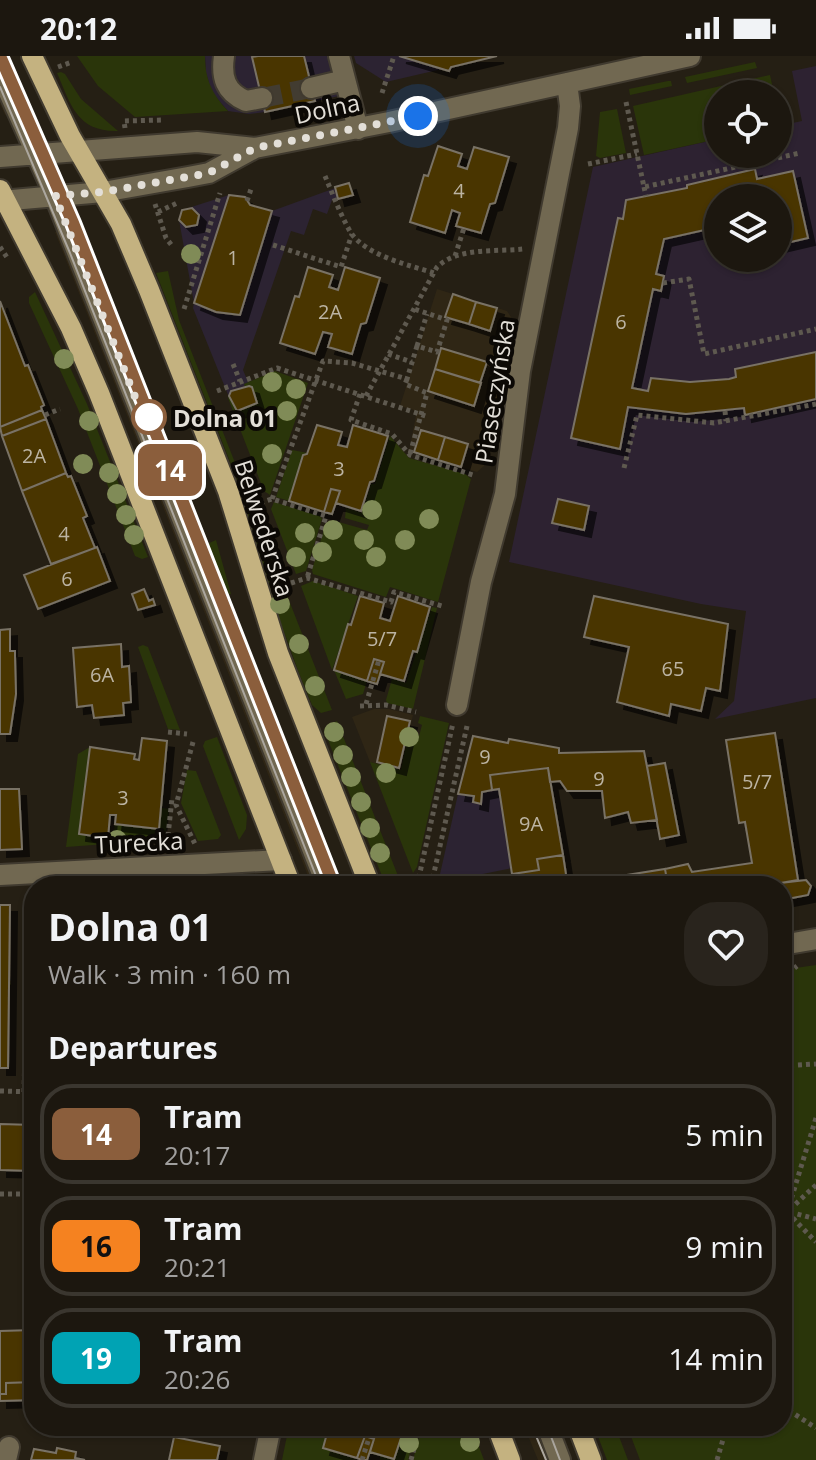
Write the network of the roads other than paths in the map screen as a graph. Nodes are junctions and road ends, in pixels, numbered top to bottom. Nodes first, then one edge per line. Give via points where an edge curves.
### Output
1 (32, 56) edge
2 (224, 56) edge
3 (339, 56) edge
4 (690, 56) edge
5 (618, 64) edge
6 (0, 72) edge
7 (345, 80) junction
8 (567, 83) junction
9 (311, 88) tunnel mouth
10 (262, 98) tunnel mouth
11 (358, 129) junction
12 (255, 148) junction
13 (77, 149) junction
14 (37, 153) junction
15 (0, 157) edge
16 (103, 192) junction
17 (55, 196) junction
18 (2, 197) edge
19 (457, 705) road end
20 (281, 860) junction
21 (0, 875) edge
22 (287, 876) edge
23 (323, 876) edge
24 (366, 876) edge
25 (816, 939) edge
26 (792, 943) edge
27 (269, 1436) edge
28 (501, 1436) edge
29 (551, 1436) edge
30 (582, 1436) edge
31 (264, 1460) edge
32 (510, 1460) edge
33 (560, 1460) edge
34 (591, 1460) edge

1 - 13 main road, Belwederska
2 - 10 street via 228,88 246,101
3 - 7 street
4 - 5 street, Dolna
5 - 8 street, Dolna
6 - 14 street
7 - 9 street
7 - 11 street
8 - 11 street, Dolna
8 - 19 street, Piaseczyńska via 568,128 520,371 505,494
11 - 12 street, Dolna
12 - 13 street, Dolna via 197,142
12 - 16 street, Dolna via 209,173
13 - 14 street, Dolna
13 - 16 main road, Belwederska
14 - 15 street, Dolna
14 - 17 street
16 - 17 street, Dolna
16 - 24 main road, Belwederska via 128,238 228,491 273,639
17 - 18 street, Dolna
17 - 23 street
18 - 20 main road via 99,393
20 - 21 street, Turecka
20 - 22 main road
25 - 26 street
27 - 31 street
28 - 32 main road
29 - 33 street
30 - 34 main road

